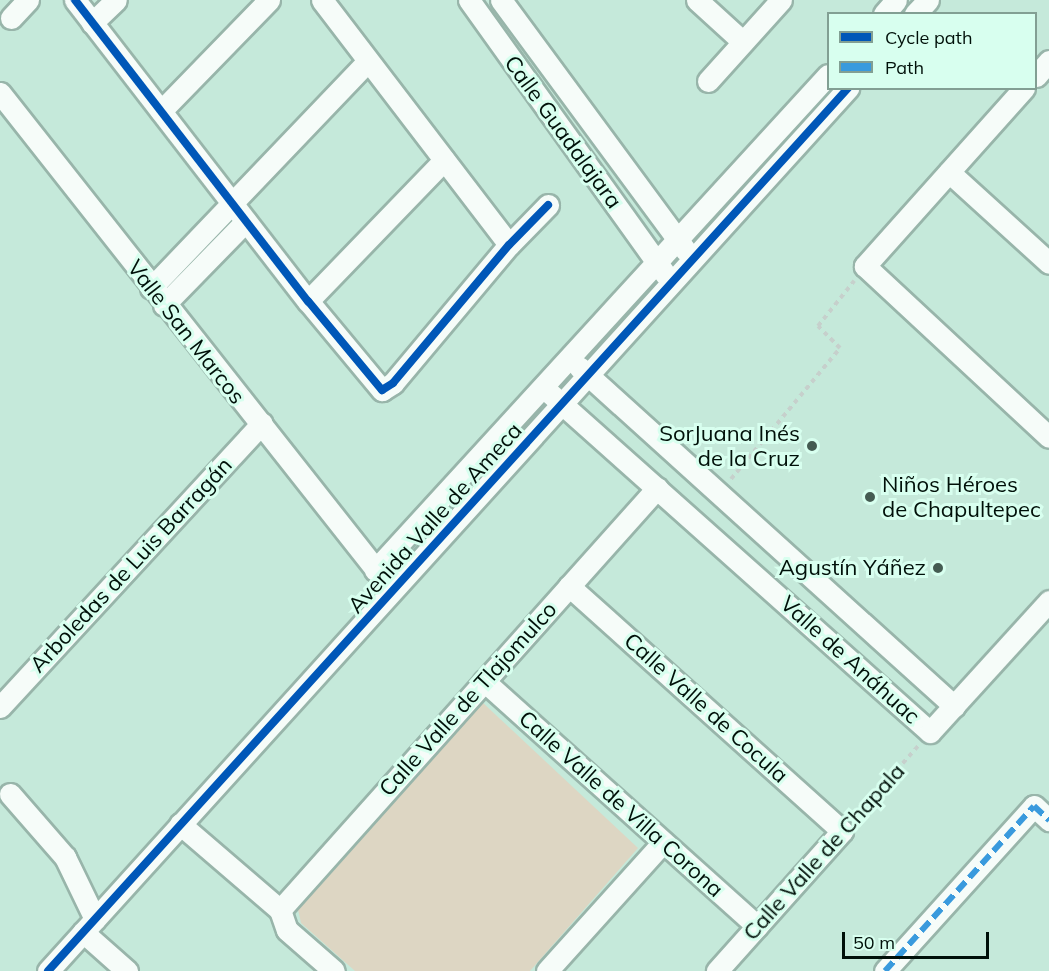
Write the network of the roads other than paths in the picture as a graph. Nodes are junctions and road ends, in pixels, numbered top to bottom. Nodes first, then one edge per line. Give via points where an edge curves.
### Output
1 (28, 0) edge
2 (75, 0) edge
3 (116, 0) edge
4 (269, 0) edge
5 (322, 0) edge
6 (469, 0) edge
7 (501, 0) edge
8 (696, 0) edge
9 (781, 0) edge
10 (896, 0) edge
11 (928, 0) edge
12 (886, 12) edge
13 (917, 12) edge
14 (11, 18) dead end
15 (93, 23) junction
16 (743, 42) junction
17 (368, 61) junction
18 (827, 76) edge
19 (708, 81) dead end
20 (568, 90) junction
21 (846, 90) edge
22 (1026, 90) edge
23 (0, 93) edge
24 (545, 107) junction
25 (161, 111) junction
26 (444, 160) junction
27 (949, 172) junction
28 (232, 203) junction
29 (548, 205) dead end
30 (246, 221) junction
31 (678, 241) junction
32 (509, 245) junction
33 (693, 261) junction
34 (1049, 263) edge
35 (658, 264) junction
36 (672, 283) junction
37 (157, 296) junction
38 (308, 301) junction
39 (571, 359) junction
40 (588, 375) junction
41 (544, 388) junction
42 (562, 404) junction
43 (261, 424) junction
44 (1049, 438) edge
45 (657, 488) junction
46 (375, 570) junction
47 (569, 586) junction
48 (392, 592) junction
49 (1049, 601) edge
50 (484, 681) junction
51 (954, 706) junction
52 (0, 707) edge
53 (10, 794) dead end
54 (1041, 813) edge
55 (180, 824) junction
56 (842, 831) joint
57 (663, 842) junction
58 (280, 910) junction
59 (89, 926) junction
60 (757, 926) junction
61 (48, 971) edge
62 (128, 971) edge
63 (334, 971) edge
64 (547, 971) edge
65 (717, 971) edge
66 (885, 971) edge

1 - 14 street
2 - 15 street
3 - 15 street
4 - 25 street
5 - 17 street
6 - 24 street, Calle Guadalajara
7 - 20 street, Calle Guadalajara
8 - 16 street
9 - 16 street
10 - 12 street
11 - 13 street
15 - 25 street
16 - 19 street
17 - 26 street
17 - 28 street
18 - 31 street
20 - 24 street via 560,84 550,85 544,93
20 - 31 street, Calle Guadalajara
21 - 33 street, Avenida Valle de Ameca
22 - 27 street
23 - 37 street, Valle San Marcos
24 - 35 street, Calle Guadalajara
25 - 28 street
26 - 32 street
26 - 38 street
27 - 34 street
27 - 44 street via 866,266
28 - 30 street
28 - 37 street
29 - 32 street
30 - 37 street
30 - 38 street
31 - 33 street, Calle Guadalajara
31 - 35 street
32 - 38 street via 393,383 382,390
33 - 36 street, Avenida Valle de Ameca
35 - 36 street, Calle Guadalajara
35 - 39 street
36 - 40 street, Avenida Valle de Ameca
37 - 43 street, Valle San Marcos
39 - 40 street, Valle de Anáhuac
39 - 41 street
40 - 42 street, Avenida Valle de Ameca
40 - 51 street, Valle de Anáhuac
41 - 42 street, Valle de Anáhuac
41 - 46 street
42 - 45 street, Valle de Anáhuac
42 - 48 street, Avenida Valle de Ameca
43 - 46 street, Valle San Marcos
43 - 52 street, Arboledas de Luis Barragán
45 - 47 street, Calle Valle de Tlajomulco
45 - 51 street, Valle de Anáhuac via 930,732
46 - 48 street, Valle San Marcos
47 - 50 street, Calle Valle de Tlajomulco
47 - 56 street, Calle Valle de Cocula
48 - 55 street, Avenida Valle de Ameca
49 - 51 street
50 - 57 street, Calle Valle de Villa Corona
50 - 58 street, Calle Valle de Tlajomulco
53 - 59 street via 65,857
54 - 66 street
55 - 58 street
55 - 59 street, Avenida Valle de Ameca
56 - 60 street, Calle Valle de Chapala
57 - 60 street, Calle Valle de Villa Corona
57 - 64 street
58 - 63 street via 287,930
59 - 61 street, Avenida Valle de Ameca
59 - 62 street
60 - 65 street, Calle Valle de Chapala

